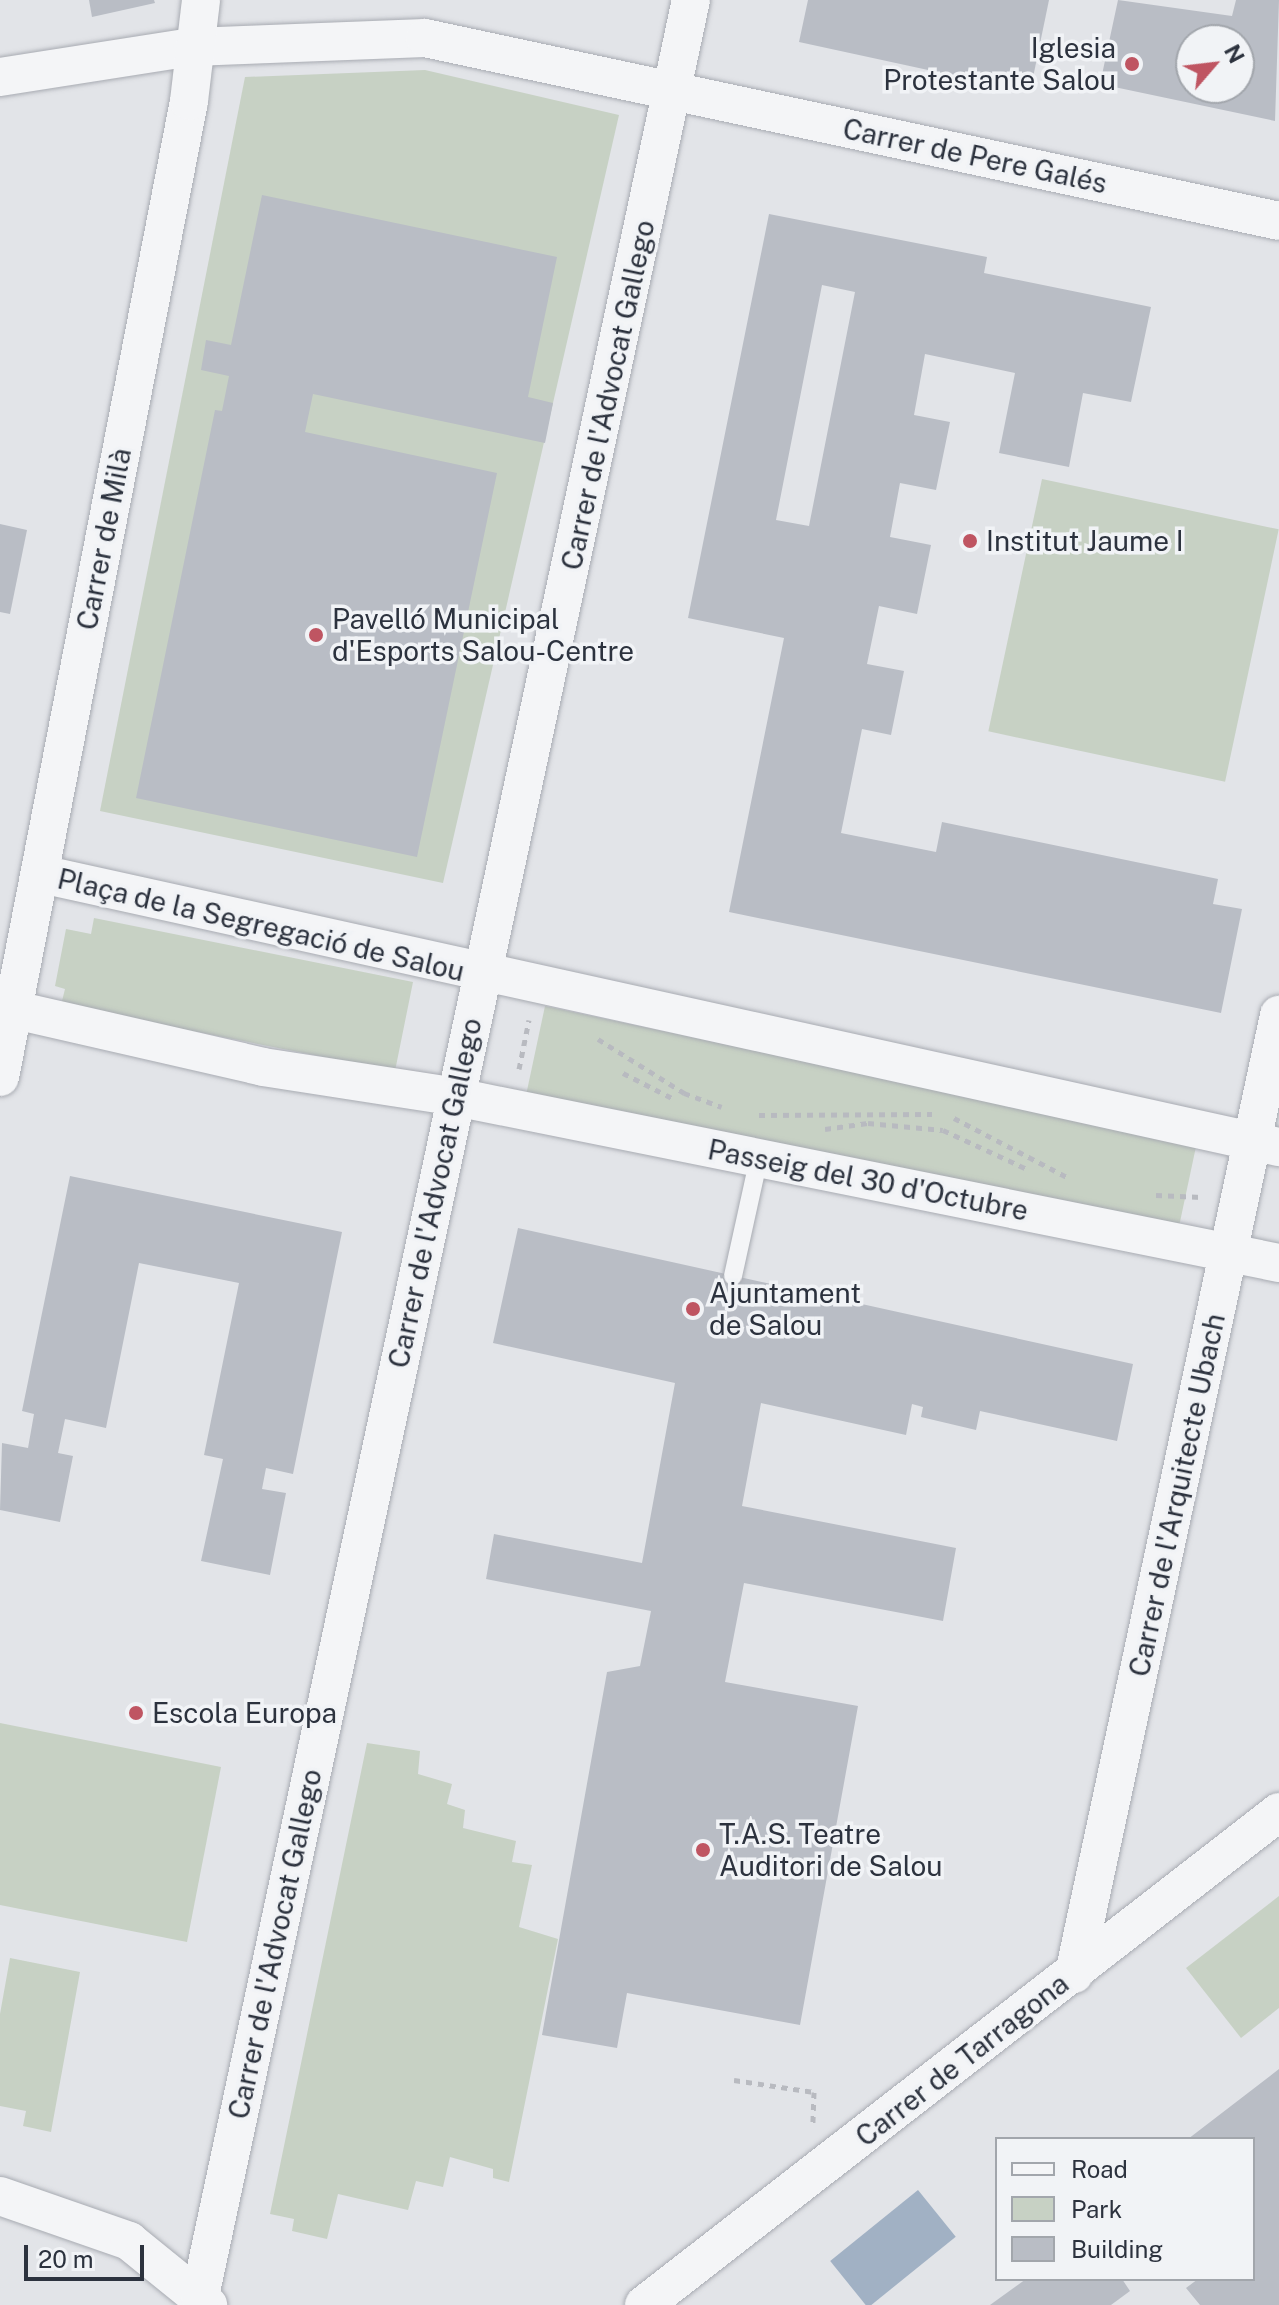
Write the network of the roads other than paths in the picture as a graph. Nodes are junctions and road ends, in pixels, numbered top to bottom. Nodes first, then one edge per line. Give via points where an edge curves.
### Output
1 (201, 0) edge
2 (691, 0) edge
3 (192, 47) junction
4 (0, 77) edge
5 (672, 91) junction
6 (1279, 221) edge
7 (41, 874) junction
8 (14, 942) edge
9 (481, 976) junction
10 (15, 1010) junction
11 (1279, 1015) edge
12 (0, 1077) edge
13 (456, 1097) junction
14 (1265, 1144) edge
15 (759, 1158) junction
16 (1229, 1252) junction
17 (1279, 1263) edge
18 (733, 1276) dead end
19 (1279, 1812) edge
20 (1074, 1974) junction
21 (0, 2196) edge
22 (204, 2300) edge
23 (644, 2305) edge

1 - 3 street, Carrer de Milà
2 - 5 street, Carrer de l'Advocat Gallego
3 - 4 street, Carrer de Pere Galés
3 - 5 street, Carrer de Pere Galés via 425,38
3 - 7 street, Carrer de Milà via 189,101
5 - 6 street, Carrer de Pere Galés
5 - 9 street, Carrer de l'Advocat Gallego
7 - 8 street, Carrer de Milà
7 - 9 street, Plaça de la Segregació de Salou
8 - 10 street, Carrer de Milà
9 - 13 street, Carrer de l'Advocat Gallego
9 - 14 street
10 - 12 street, Carrer de Milà
10 - 13 street via 263,1067
11 - 14 street, Carrer de l'Arquitecte Ubach
13 - 15 street, Passeig del 30 d'Octubre
13 - 22 street, Carrer de l'Advocat Gallego
14 - 16 street, Carrer de l'Arquitecte Ubach via 1240,1199
15 - 16 street, Passeig del 30 d'Octubre
15 - 18 lane
16 - 17 street, Passeig del 30 d'Octubre
16 - 20 street, Carrer de l'Arquitecte Ubach
19 - 20 street, Carrer de Tarragona
20 - 23 street, Carrer de Tarragona
21 - 22 street via 129,2241

